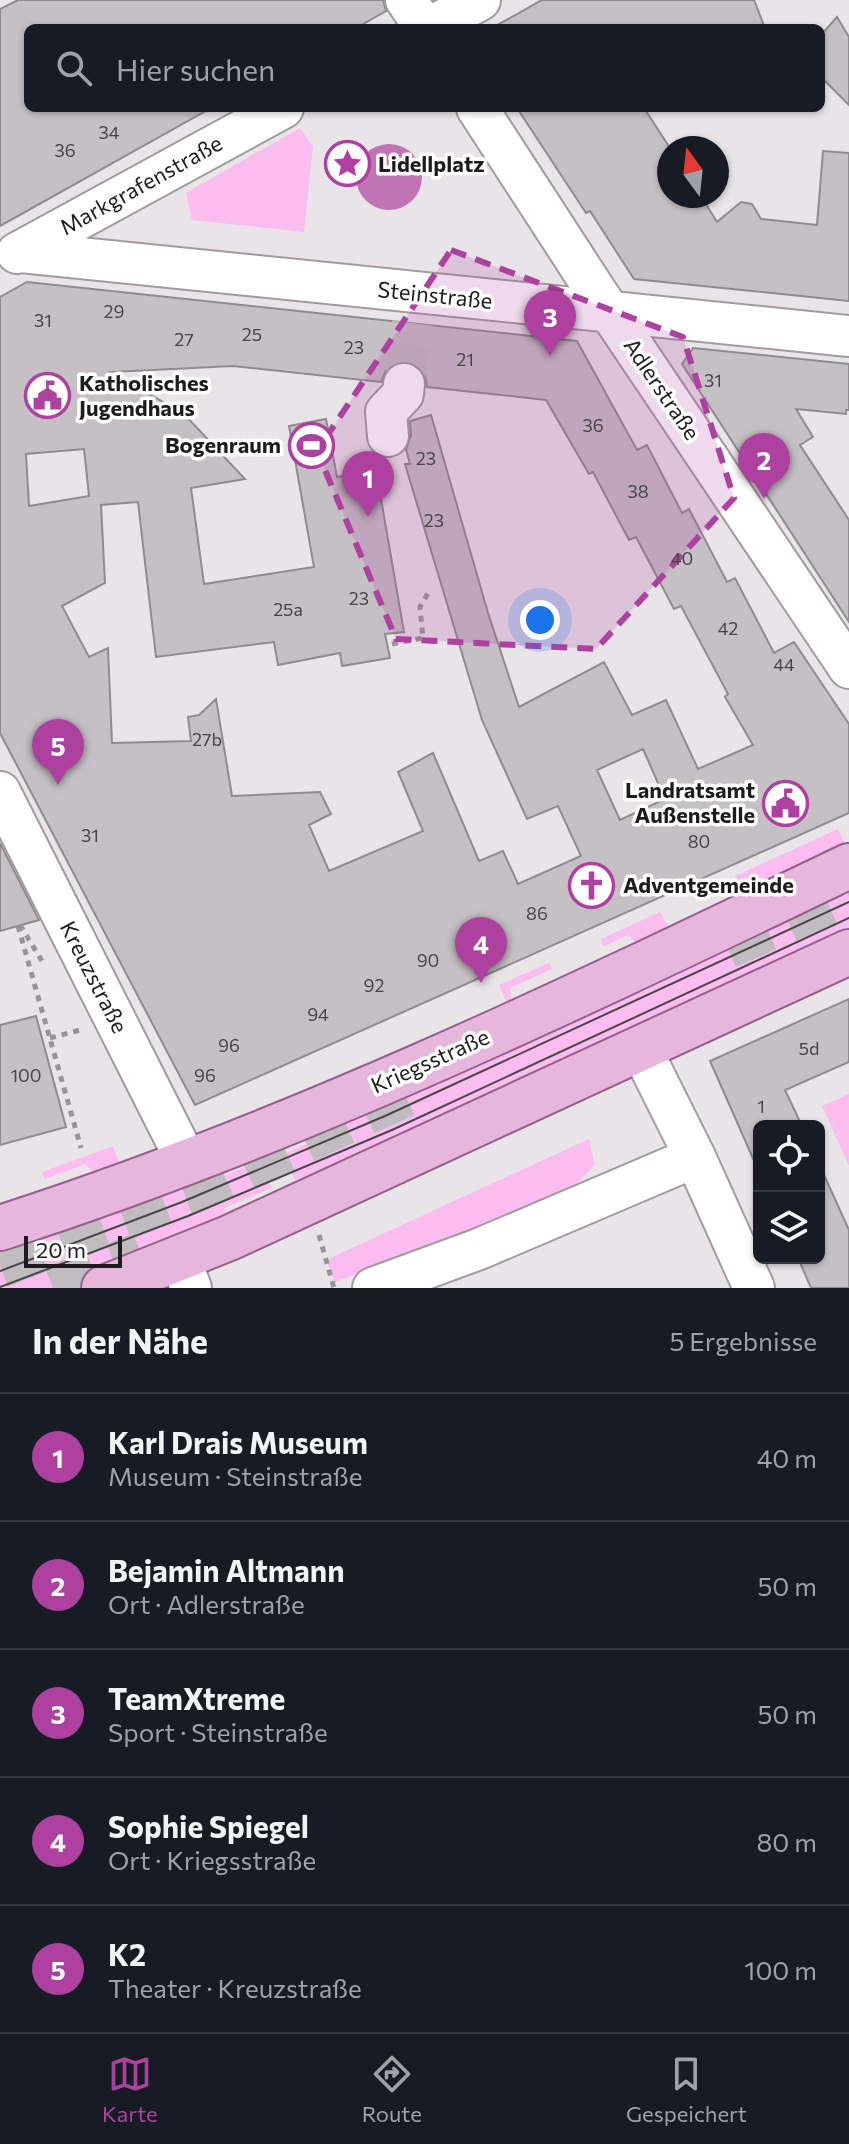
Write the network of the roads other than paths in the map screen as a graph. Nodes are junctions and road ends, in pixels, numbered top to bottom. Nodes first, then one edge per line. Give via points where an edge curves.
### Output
1 (406, 0) edge
2 (480, 0) edge
3 (424, 24) edge
4 (435, 24) edge
5 (276, 112) edge
6 (480, 112) edge
7 (10, 257) edge
8 (611, 313) junction
9 (849, 336) edge
10 (404, 384) tunnel mouth
11 (388, 436) dead end
12 (849, 668) edge
13 (0, 792) edge
14 (849, 866) edge
15 (849, 952) edge
16 (640, 1047) junction
17 (695, 1157) junction
18 (187, 1162) junction
19 (0, 1228) edge
20 (171, 1276) edge
21 (104, 1288) edge
22 (373, 1288) edge
23 (754, 1288) edge

1 - 3 street
2 - 4 street
5 - 7 street, Markgrafenstraße
6 - 8 street, Adlerstraße
7 - 8 street, Steinstraße via 413,308
8 - 9 street, Steinstraße
8 - 12 street, Adlerstraße
10 - 11 street via 403,394 386,412
13 - 18 street, Kreuzstraße
14 - 18 main road, Kriegsstraße via 437,1058
15 - 16 main road
16 - 17 street
16 - 20 main road via 316,1198
17 - 22 street
17 - 23 street
18 - 19 main road, Kriegsstraße
20 - 21 main road

